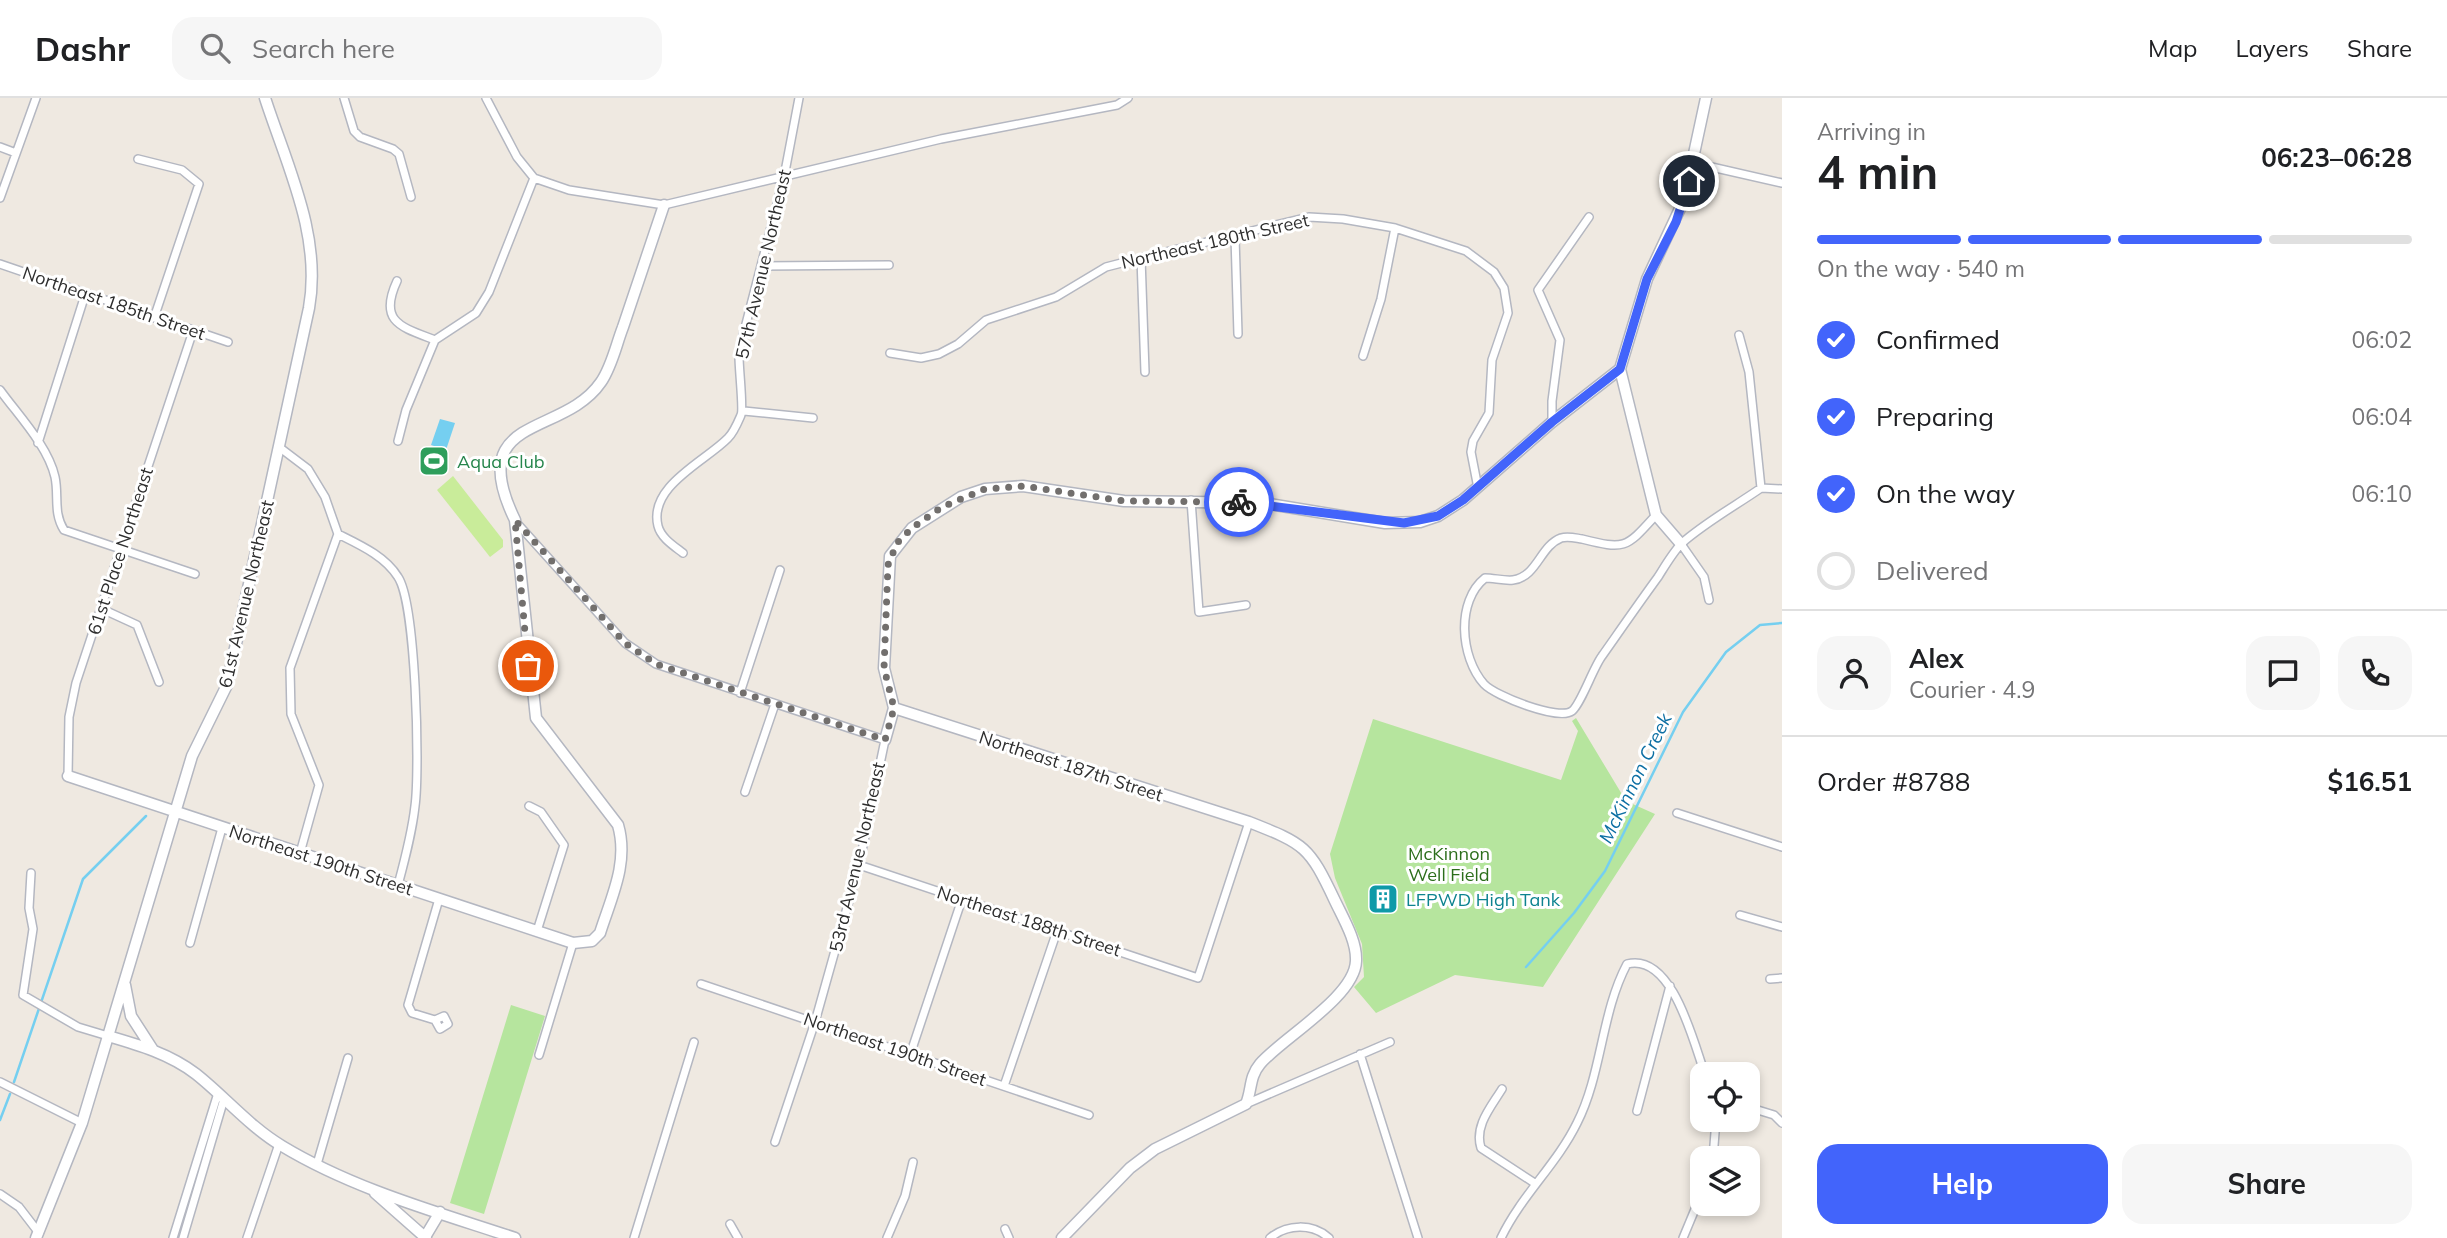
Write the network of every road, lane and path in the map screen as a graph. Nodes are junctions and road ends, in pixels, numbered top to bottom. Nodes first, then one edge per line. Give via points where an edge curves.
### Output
1 (36, 98) edge
2 (265, 98) edge
3 (344, 98) edge
4 (486, 98) edge
5 (799, 98) edge
6 (1128, 98) edge
7 (1706, 98) edge
8 (0, 147) edge
9 (16, 153) junction
10 (138, 159) dead end
11 (1694, 163) junction
12 (784, 177) junction
13 (534, 178) junction
14 (1782, 183) edge
15 (411, 197) dead end
16 (0, 198) edge
17 (664, 205) junction
18 (1588, 216) dead end
19 (1395, 228) junction
20 (1235, 237) junction
21 (1141, 258) junction
22 (0, 264) edge
23 (889, 265) dead end
24 (761, 266) junction
25 (397, 281) dead end
26 (85, 295) junction
27 (154, 318) junction
28 (193, 331) junction
29 (1238, 334) dead end
30 (1739, 335) dead end
31 (435, 340) junction
32 (228, 342) dead end
33 (890, 353) dead end
34 (1363, 356) dead end
35 (1620, 369) junction
36 (1145, 372) dead end
37 (0, 390) edge
38 (744, 411) junction
39 (813, 418) dead end
40 (1552, 422) junction
41 (398, 441) dead end
42 (38, 443) junction
43 (279, 447) junction
44 (1478, 488) junction
45 (1761, 488) junction
46 (1782, 489) edge
47 (1191, 500) junction
48 (1656, 515) junction
49 (515, 520) junction
50 (338, 534) junction
51 (1681, 544) junction
52 (120, 550) junction
53 (683, 553) dead end
54 (780, 570) dead end
55 (195, 574) dead end
56 (1709, 600) dead end
57 (1246, 605) dead end
58 (102, 609) junction
59 (159, 682) dead end
60 (740, 693) junction
61 (775, 704) junction
62 (894, 708) junction
63 (885, 740) junction
64 (68, 776) joint
65 (745, 792) dead end
66 (529, 806) dead end
67 (175, 812) junction
68 (1676, 813) dead end
69 (1249, 822) junction
70 (222, 828) junction
71 (1782, 847) edge
72 (300, 853) junction
73 (859, 865) junction
74 (31, 873) dead end
75 (398, 885) junction
76 (439, 899) junction
77 (962, 899) junction
78 (1740, 915) dead end
79 (1782, 927) edge
80 (1057, 930) junction
81 (537, 931) junction
82 (190, 943) dead end
83 (573, 943) junction
84 (1782, 978) edge
85 (1770, 979) dead end
86 (124, 981) junction
87 (701, 984) dead end
88 (1670, 986) junction
89 (435, 1020) dead end
90 (815, 1022) junction
91 (108, 1036) junction
92 (694, 1042) dead end
93 (1390, 1042) dead end
94 (153, 1050) junction
95 (1360, 1054) junction
96 (538, 1055) dead end
97 (910, 1055) junction
98 (348, 1058) dead end
99 (1701, 1062) edge
100 (0, 1082) edge
101 (1004, 1086) junction
102 (1502, 1089) dead end
103 (221, 1096) junction
104 (1246, 1104) junction
105 (1637, 1111) dead end
106 (1760, 1111) edge
107 (1088, 1115) dead end
108 (82, 1123) junction
109 (1782, 1123) edge
110 (775, 1142) dead end
111 (279, 1144) junction
112 (914, 1161) dead end
113 (317, 1164) junction
114 (1536, 1184) junction
115 (363, 1185) junction
116 (0, 1194) edge
117 (440, 1212) junction
118 (1692, 1216) edge
119 (730, 1224) dead end
120 (1004, 1229) dead end
121 (37, 1236) edge
122 (173, 1238) edge
123 (183, 1238) edge
124 (247, 1238) edge
125 (426, 1238) edge
126 (515, 1238) edge
127 (634, 1238) edge
128 (737, 1238) edge
129 (887, 1238) edge
130 (1009, 1238) edge
131 (1062, 1238) edge
132 (1270, 1238) edge
133 (1329, 1238) edge
134 (1418, 1238) edge
135 (1501, 1238) edge
136 (1683, 1238) edge

1 - 9 street
2 - 43 street, 61st Avenue Northeast via 308,230 314,274
3 - 15 street via 359,137 399,154
4 - 13 street via 517,157
5 - 12 street, 57th Avenue Northeast
6 - 12 street via 1117,105
7 - 11 street
8 - 9 street
9 - 16 street
10 - 27 street via 182,170 199,184
11 - 14 street
11 - 35 street via 1676,222 1643,290
12 - 17 street
12 - 24 street, 57th Avenue Northeast
13 - 17 street via 569,190
13 - 31 street via 489,292 476,313
17 - 49 street via 602,380 579,403 529,427 508,447 499,477
18 - 40 street via 1538,290 1560,340
19 - 20 street, Northeast 180th Street via 1309,217
19 - 34 street via 1381,299
19 - 44 street, Northeast 180th Street via 1465,251 1494,272 1504,288 1508,313 1492,360 1489,413 1471,452
20 - 21 street, Northeast 180th Street
20 - 29 street
21 - 33 street, Northeast 180th Street via 1106,267 1056,297 986,320 939,354 920,358
21 - 36 street
22 - 26 street, Northeast 185th Street
23 - 24 street
24 - 38 street, 57th Avenue Northeast via 739,351
25 - 31 street via 388,299 393,318 400,327
26 - 27 street, Northeast 185th Street
26 - 42 street
27 - 28 street, Northeast 185th Street
28 - 32 street, Northeast 185th Street
28 - 52 street, 61st Place Northeast
30 - 45 street via 1749,372
31 - 41 street
35 - 40 street
35 - 48 street
37 - 42 street
38 - 39 street
38 - 53 street via 730,436 662,499 658,527
40 - 44 street
42 - 52 street via 55,476 57,515 64,530
43 - 50 street via 308,469 325,497
43 - 67 street, 61st Avenue Northeast via 227,685 192,756
44 - 47 street via 1438,516 1404,523 1263,503
45 - 46 street
45 - 51 street
47 - 57 street via 1199,612
47 - 62 street, 53rd Avenue Northeast via 1124,501 1023,486 985,489 961,497 912,528 897,543 888,565 884,668
48 - 51 street
48 - 51 street via 1632,541 1605,547 1560,538 1521,578 1485,578 1475,586 1464,639 1485,685 1549,713 1571,712 1591,672
49 - 60 street via 640,655
49 - 83 street via 536,718 618,825 622,839 620,871 600,933 593,941
50 - 72 street via 290,668 291,714 319,785
50 - 75 street via 388,564 409,605 416,806
51 - 56 street via 1704,577
52 - 55 street
52 - 58 street, 61st Place Northeast
54 - 60 street
58 - 59 street via 137,625
58 - 64 street, 61st Place Northeast via 71,702
60 - 61 street
61 - 63 street
61 - 65 street
62 - 63 street, 53rd Avenue Northeast
62 - 69 street, Northeast 187th Street
63 - 73 street, 53rd Avenue Northeast
64 - 67 street, Northeast 190th Street
66 - 81 street via 541,812 564,845
67 - 70 street, Northeast 190th Street
67 - 86 street, 61st Avenue Northeast
68 - 71 street
69 - 80 street, Northeast 188th Street via 1198,978
69 - 104 street, Northeast 187th Street via 1308,850 1344,918 1357,959 1354,974 1320,1014 1261,1063 1249,1084
70 - 72 street, Northeast 190th Street
70 - 82 street
72 - 75 street, Northeast 190th Street
73 - 77 street, Northeast 188th Street
73 - 90 street, 53rd Avenue Northeast
74 - 91 street via 33,929 23,995 78,1027
75 - 76 street, Northeast 190th Street
76 - 81 street, Northeast 190th Street
76 - 89 street via 408,1005 412,1013
77 - 80 street, Northeast 188th Street
77 - 97 street
78 - 79 street
80 - 101 street
81 - 83 street, Northeast 190th Street
83 - 96 street
84 - 85 street
86 - 91 street, 61st Avenue Northeast
86 - 94 street via 131,1016
87 - 90 street, Northeast 190th Street
88 - 99 street via 1680,1000
88 - 105 street
88 - 114 street via 1642,965 1627,964 1579,1120
90 - 97 street, Northeast 190th Street
90 - 110 street, 53rd Avenue Northeast
91 - 94 street
91 - 108 street, 61st Avenue Northeast
92 - 127 street
93 - 95 street
94 - 103 street via 184,1066
95 - 104 street
95 - 134 street
97 - 101 street, Northeast 190th Street
98 - 113 street
100 - 108 street
101 - 107 street, Northeast 190th Street
102 - 114 street via 1482,1121 1481,1147
103 - 111 street
103 - 122 street
103 - 123 street
104 - 131 street via 1155,1149 1130,1168
106 - 109 street
108 - 121 street, 61st Avenue Northeast
111 - 113 street
111 - 124 street
112 - 129 street
113 - 115 street
114 - 135 street
115 - 117 street
115 - 125 street
116 - 121 street via 19,1207
117 - 125 street
117 - 126 street
118 - 136 street
119 - 128 street
120 - 130 street
132 - 133 street via 1291,1227 1310,1228

